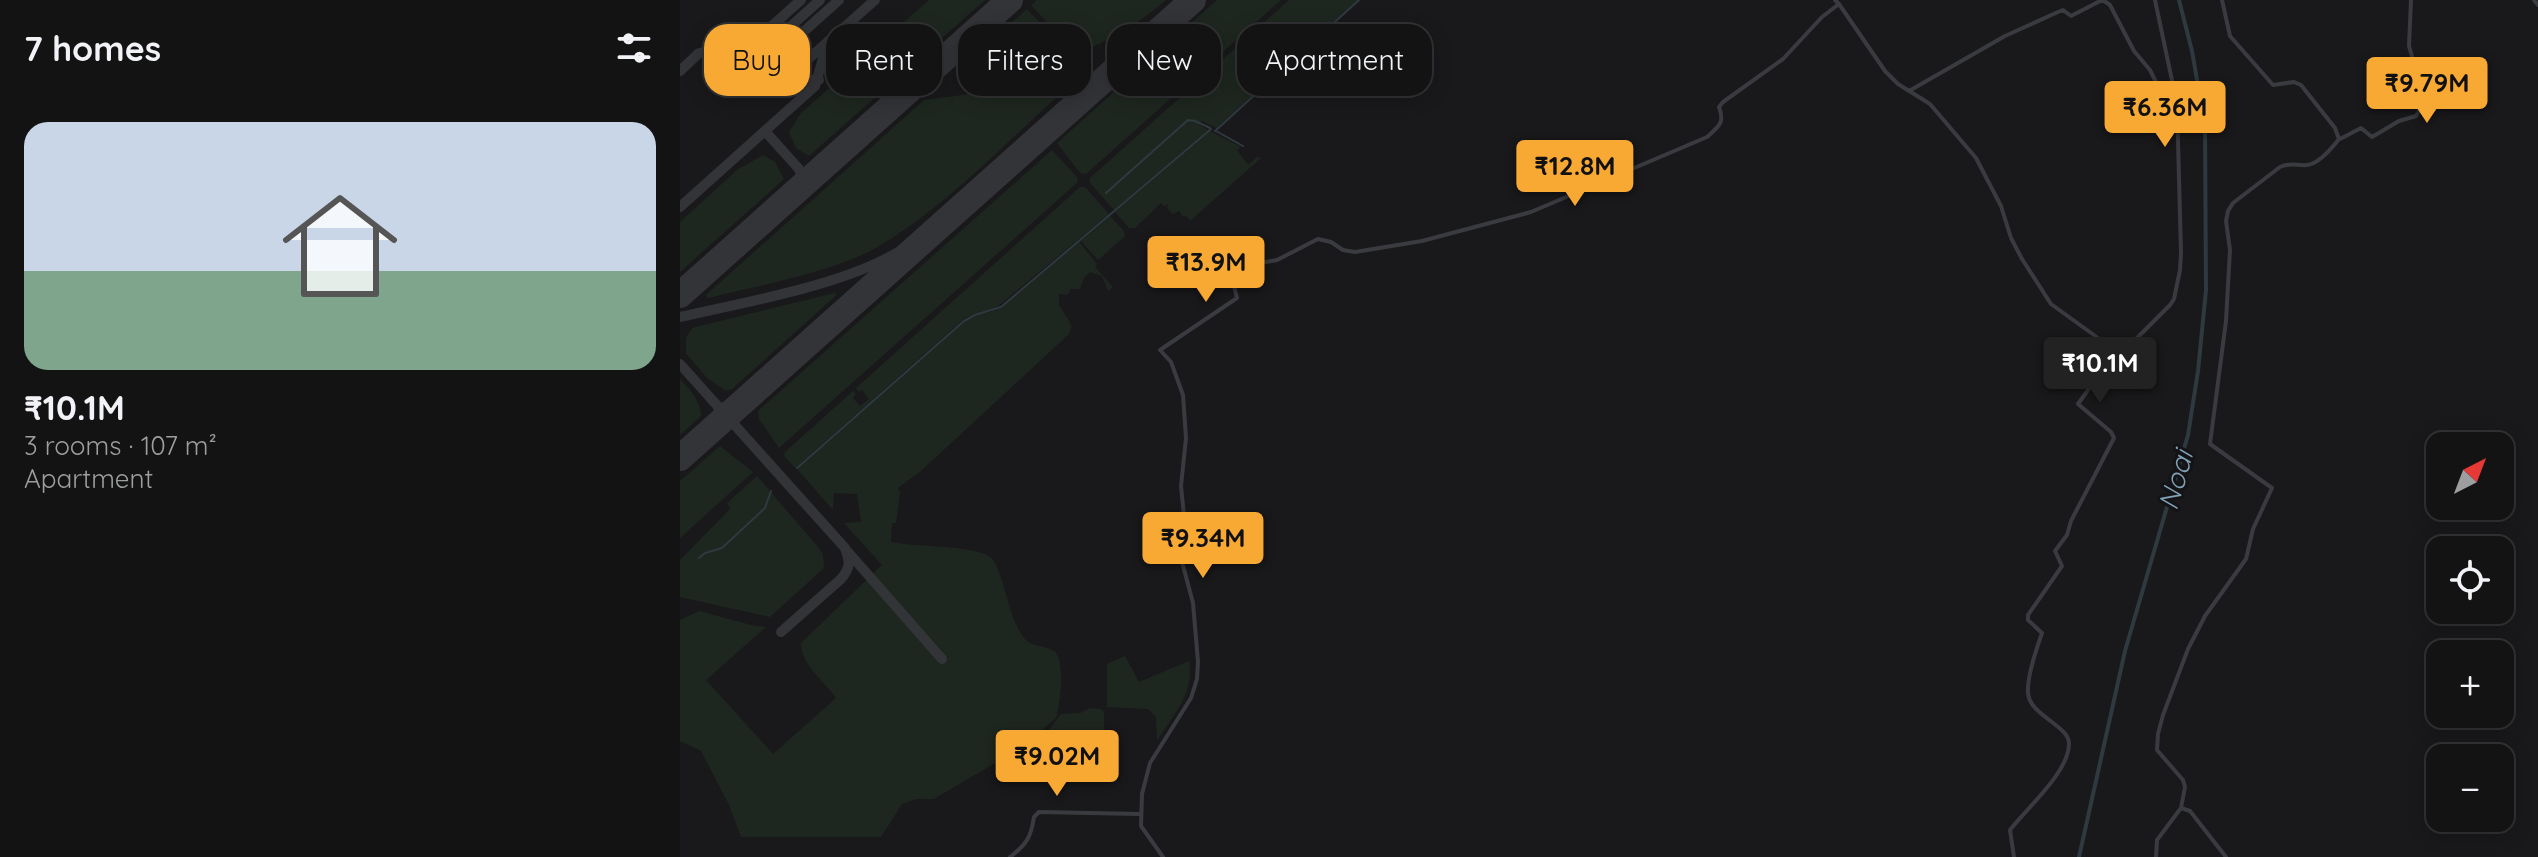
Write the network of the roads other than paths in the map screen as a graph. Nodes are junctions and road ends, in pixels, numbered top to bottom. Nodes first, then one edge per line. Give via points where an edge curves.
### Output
1 (2103, 0) edge
2 (2155, 0) edge
3 (2222, 0) edge
4 (2411, 0) edge
5 (2534, 0) edge
6 (1837, 2) edge
7 (2538, 5) edge
8 (2174, 85) junction
9 (1909, 91) junction
10 (2339, 139) junction
11 (2116, 351) junction
12 (2181, 808) junction
13 (1140, 814) junction
14 (1010, 857) edge
15 (1163, 857) edge
16 (2014, 857) edge
17 (2156, 857) edge
18 (2226, 857) edge

1 - 8 street via 2157,84
1 - 9 street via 2071,16 2063,10 2005,36
2 - 8 street
3 - 10 street via 2230,36 2273,85 2301,85
4 - 10 street via 2409,46 2425,101 2416,116 2372,137 2361,128
5 - 7 street
6 - 9 street via 1885,71
6 - 13 street via 1783,59 1723,102 1722,123 1707,137 1531,212 1422,241 1355,252 1323,238 1265,263 1224,247 1237,298 1160,350 1171,362 1183,395 1185,526 1180,544 1198,662 1191,698 1150,763
8 - 11 street via 2180,270 2174,299 2127,348
9 - 11 street via 1930,104 1976,158 2011,238 2051,304
10 - 12 street via 2317,162 2280,167 2228,211 2226,321 2210,444 2272,488 2246,559 2193,637 2158,734 2157,750 2183,780
11 - 16 street via 2078,404 2114,438 2055,551 2062,566 2028,615 2042,633 2030,700 2070,743 2058,772 2010,830
12 - 17 street via 2157,840
12 - 18 street via 2190,811
13 - 14 street via 1039,812 1033,834
13 - 15 street via 1141,826

